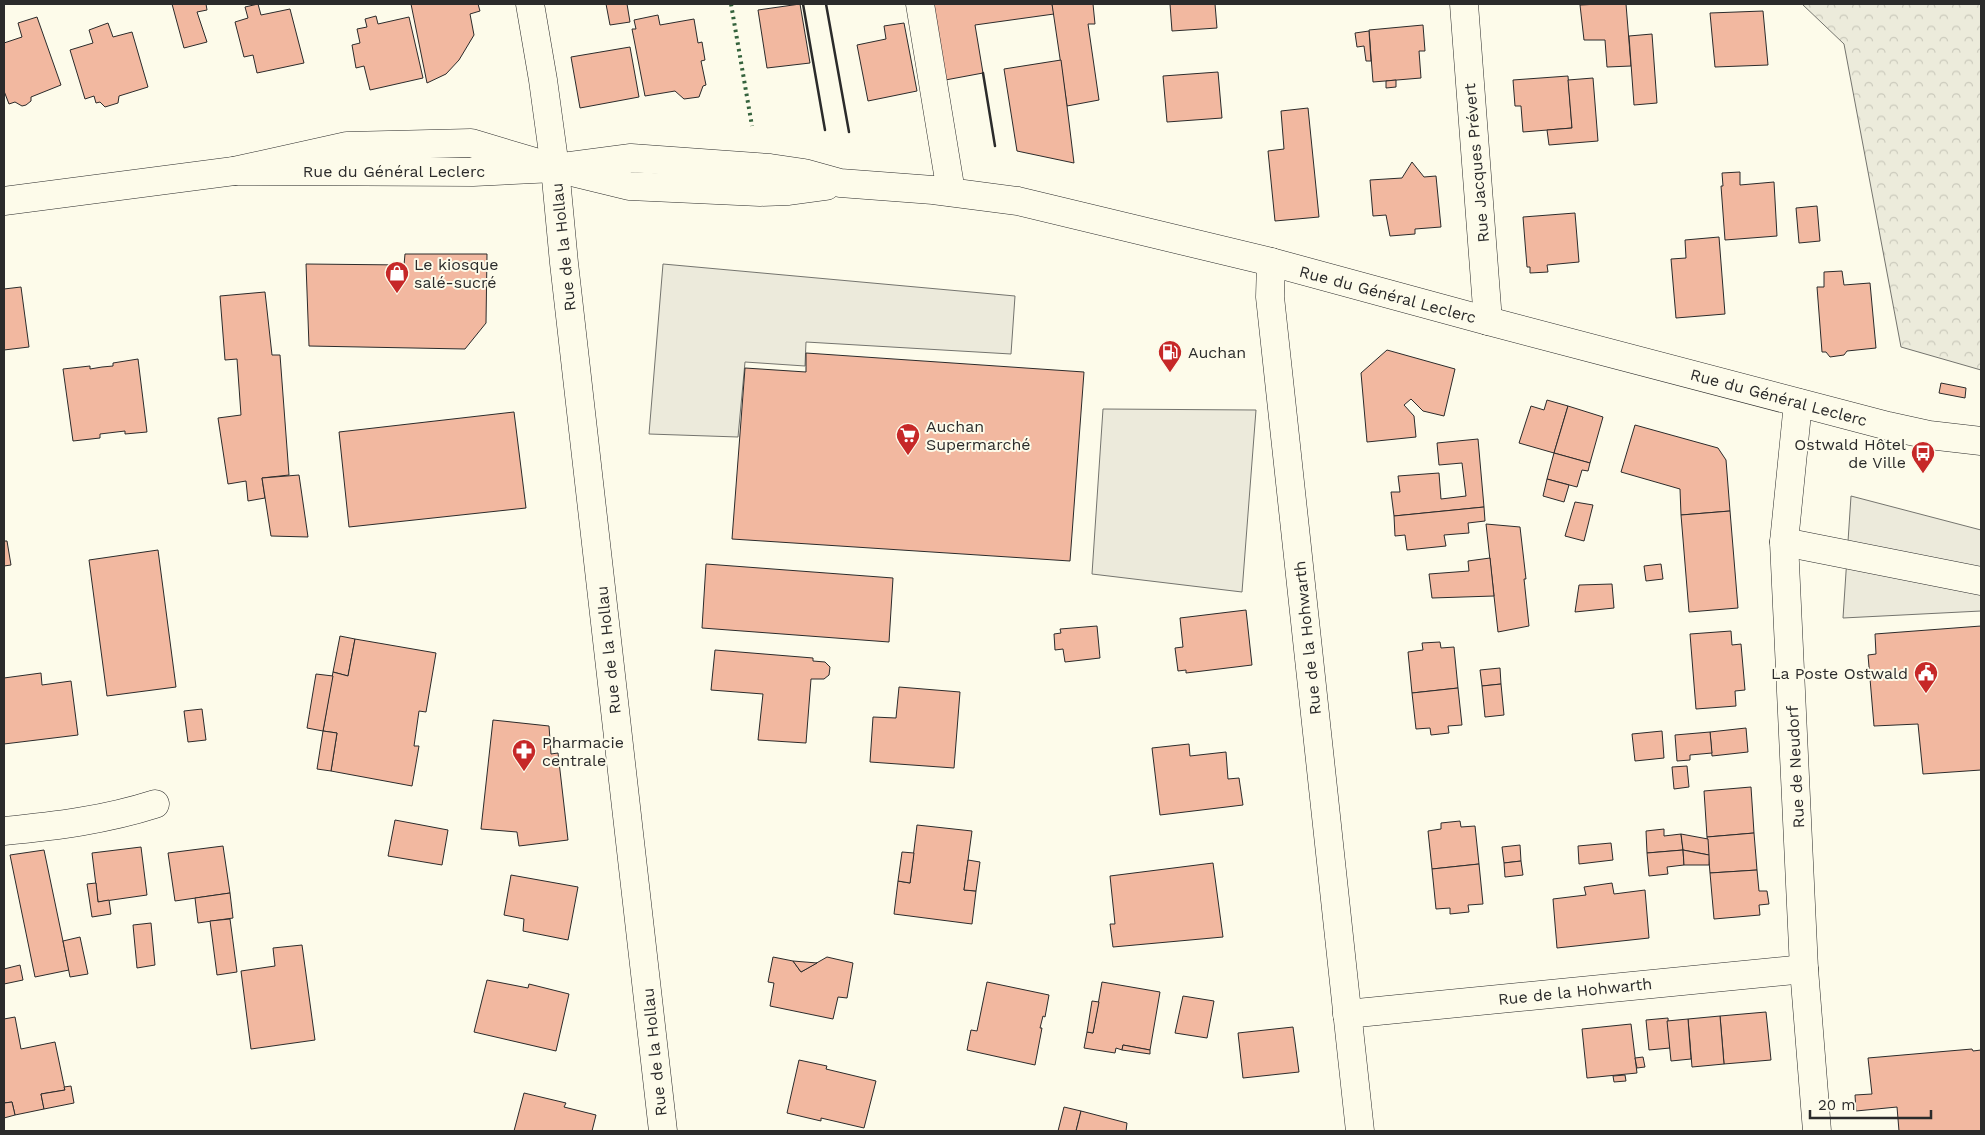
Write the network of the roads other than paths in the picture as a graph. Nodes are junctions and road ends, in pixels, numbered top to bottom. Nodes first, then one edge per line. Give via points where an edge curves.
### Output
1 (530, 4) edge
2 (920, 4) edge
3 (1464, 4) edge
4 (555, 168) junction
5 (951, 192) junction
6 (4, 201) edge
7 (1271, 262) junction
8 (1488, 321) junction
9 (1798, 403) junction
10 (1930, 435) junction
11 (1981, 441) edge
12 (1981, 452) edge
13 (1784, 542) junction
14 (1981, 581) edge
15 (155, 804) dead end
16 (4, 831) edge
17 (1804, 969) junction
18 (1346, 1014) junction
19 (662, 1131) edge
20 (1360, 1131) edge
21 (1817, 1131) edge

1 - 4 street, Rue de la Hollau
2 - 5 street
3 - 8 street, Rue Jacques Prévert
4 - 5 street, Rue du Général Leclerc via 628,186 760,192 840,183
4 - 6 street, Rue du Général Leclerc via 473,172 234,171
4 - 19 street, Rue de la Hollau
5 - 7 street, Rue du Général Leclerc via 1018,202
7 - 8 street, Rue du Général Leclerc
7 - 18 street, Rue de la Hohwarth via 1270,297
8 - 9 street, Rue du Général Leclerc
9 - 10 street, Rue du Général Leclerc
9 - 13 street, Rue de Neudorf
10 - 11 street, Rue du Général Leclerc
10 - 12 street, Rue du Général Leclerc
13 - 14 street
13 - 17 street, Rue de Neudorf
15 - 16 street via 95,820
17 - 18 street, Rue de la Hohwarth
17 - 21 street, Rue de Neudorf
18 - 20 street, Rue de la Hohwarth

